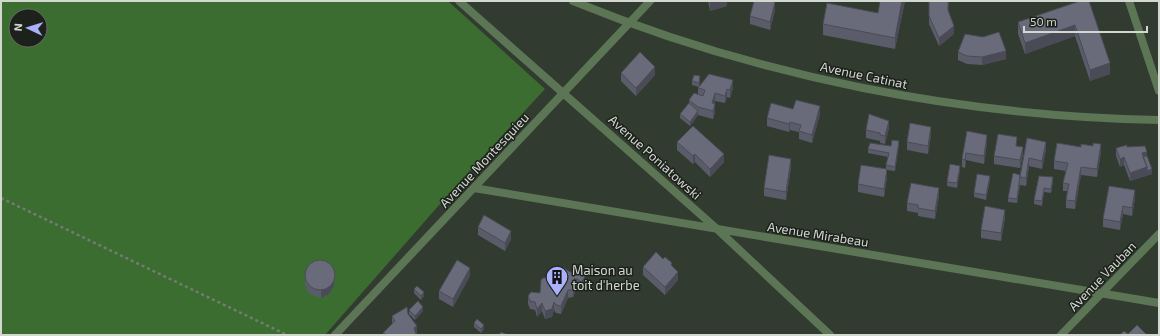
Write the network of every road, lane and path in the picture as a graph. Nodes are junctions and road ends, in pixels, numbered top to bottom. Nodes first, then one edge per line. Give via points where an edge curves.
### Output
1 (460, 1) edge
2 (573, 1) edge
3 (650, 1) edge
4 (1129, 1) edge
5 (629, 24) junction
6 (1159, 91) edge
7 (563, 92) junction
8 (1159, 120) edge
9 (474, 188) junction
10 (1, 198) edge
11 (717, 229) junction
12 (1159, 234) edge
13 (1103, 293) junction
14 (1159, 302) edge
15 (287, 335) edge
16 (335, 335) edge
17 (830, 335) edge
18 (1061, 335) edge

1 - 7 street, Avenue Poniatowski
2 - 5 street, Avenue Catinat
3 - 5 street, Avenue Montesquieu
4 - 6 street
5 - 7 street, Avenue Montesquieu
5 - 8 street, Avenue Catinat via 753,61 929,101 1083,118
7 - 9 street, Avenue Montesquieu
7 - 11 street, Avenue Poniatowski
9 - 11 street, Avenue Mirabeau
9 - 16 street, Avenue Montesquieu
10 - 15 path
11 - 13 street, Avenue Mirabeau
11 - 17 street, Avenue Poniatowski
12 - 13 street, Avenue Vauban
13 - 14 street, Avenue Mirabeau
13 - 18 street, Avenue Vauban

